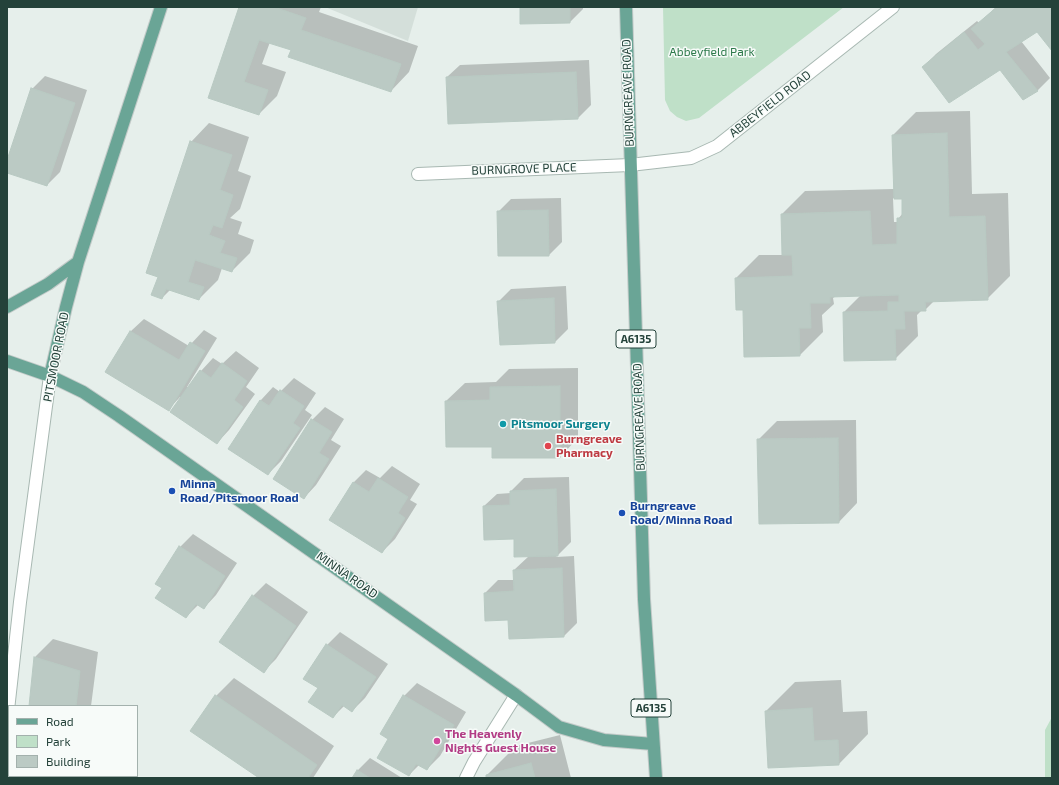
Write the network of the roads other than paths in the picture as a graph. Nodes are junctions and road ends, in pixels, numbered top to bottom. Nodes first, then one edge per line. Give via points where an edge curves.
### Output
1 (161, 7) edge
2 (626, 7) edge
3 (893, 7) edge
4 (630, 165) junction
5 (418, 174) dead end
6 (78, 262) junction
7 (7, 307) edge
8 (7, 361) edge
9 (50, 376) junction
10 (516, 695) junction
11 (9, 705) edge
12 (653, 744) junction
13 (466, 778) edge
14 (656, 778) edge

1 - 6 main road, PITSMOOR ROAD
2 - 4 main road, BURNGREAVE ROAD / A6135
3 - 4 street, ABBEYFIELD ROAD via 717,146 691,158
4 - 5 street, BURNGROVE PLACE
4 - 12 main road, BURNGREAVE ROAD / A6135 via 644,599
6 - 7 main road via 48,284
6 - 9 main road, PITSMOOR ROAD
8 - 9 main road, MINNA ROAD
9 - 10 main road, MINNA ROAD via 82,392 119,416
9 - 11 street, PITSMOOR ROAD
10 - 12 main road, MINNA ROAD via 559,727 604,740
10 - 13 street
12 - 14 main road, BURNGREAVE ROAD / A6135

